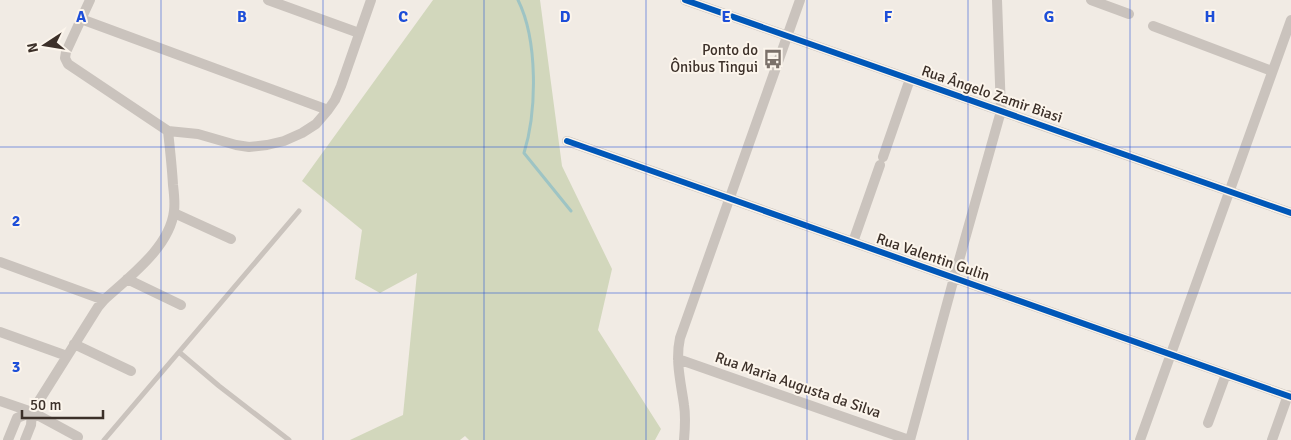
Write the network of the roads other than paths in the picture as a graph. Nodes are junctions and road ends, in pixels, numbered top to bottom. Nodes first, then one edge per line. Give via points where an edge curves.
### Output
1 (90, 0) edge
2 (268, 0) edge
3 (371, 0) edge
4 (685, 0) edge
5 (800, 0) edge
6 (997, 0) edge
7 (1090, 0) edge
8 (1129, 14) dead end
9 (81, 19) junction
10 (1291, 20) edge
11 (1153, 26) dead end
12 (359, 33) junction
13 (787, 36) junction
14 (1272, 71) junction
15 (910, 79) junction
16 (328, 110) junction
17 (1001, 111) junction
18 (168, 131) junction
19 (567, 141) dead end
20 (1229, 191) junction
21 (729, 199) junction
22 (299, 211) dead end
23 (174, 212) junction
24 (1291, 212) edge
25 (231, 239) dead end
26 (853, 242) junction
27 (0, 262) edge
28 (954, 278) junction
29 (127, 279) junction
30 (104, 300) junction
31 (181, 305) dead end
32 (0, 332) edge
33 (74, 344) junction
34 (178, 352) junction
35 (1171, 354) junction
36 (67, 356) junction
37 (678, 359) junction
38 (130, 372) dead end
39 (1226, 374) junction
40 (1289, 396) edge
41 (0, 401) edge
42 (32, 412) junction
43 (1208, 422) dead end
44 (78, 437) dead end
45 (8, 440) edge
46 (25, 440) edge
47 (104, 440) edge
48 (289, 440) edge
49 (684, 440) edge
50 (909, 440) edge
51 (1140, 440) edge
52 (1272, 440) edge

1 - 9 street
2 - 12 street
3 - 12 street
4 - 13 street, Rua Ângelo Zamir Biasi
5 - 13 street
6 - 17 street
7 - 8 street
9 - 16 street
9 - 18 street via 66,52 68,64
10 - 14 street
11 - 14 street
12 - 16 street via 335,100
13 - 15 street, Rua Ângelo Zamir Biasi
13 - 21 street
14 - 20 street
15 - 17 street, Rua Ângelo Zamir Biasi
15 - 26 street
16 - 18 street via 302,134 267,146 249,147 198,134
17 - 20 street, Rua Ângelo Zamir Biasi
17 - 28 street
18 - 23 street
19 - 21 street, Rua Valentin Gulin
20 - 24 street, Rua Ângelo Zamir Biasi
20 - 35 street
21 - 26 street, Rua Valentin Gulin
21 - 37 street via 680,338
22 - 34 lane
23 - 25 street
23 - 29 street via 162,244
26 - 28 street, Rua Valentin Gulin
27 - 30 street
28 - 35 street, Rua Valentin Gulin
28 - 50 street
29 - 30 street
29 - 31 street
30 - 33 street
32 - 36 street
33 - 36 street
33 - 38 street
34 - 47 lane
34 - 48 lane
35 - 39 street, Rua Valentin Gulin
35 - 51 street
36 - 42 street
37 - 49 street via 686,426
37 - 50 street, Rua Maria Augusta da Silva
39 - 40 street, Rua Valentin Gulin
39 - 43 street
40 - 52 street
41 - 42 street
42 - 44 street
42 - 45 street via 17,418
42 - 46 street

